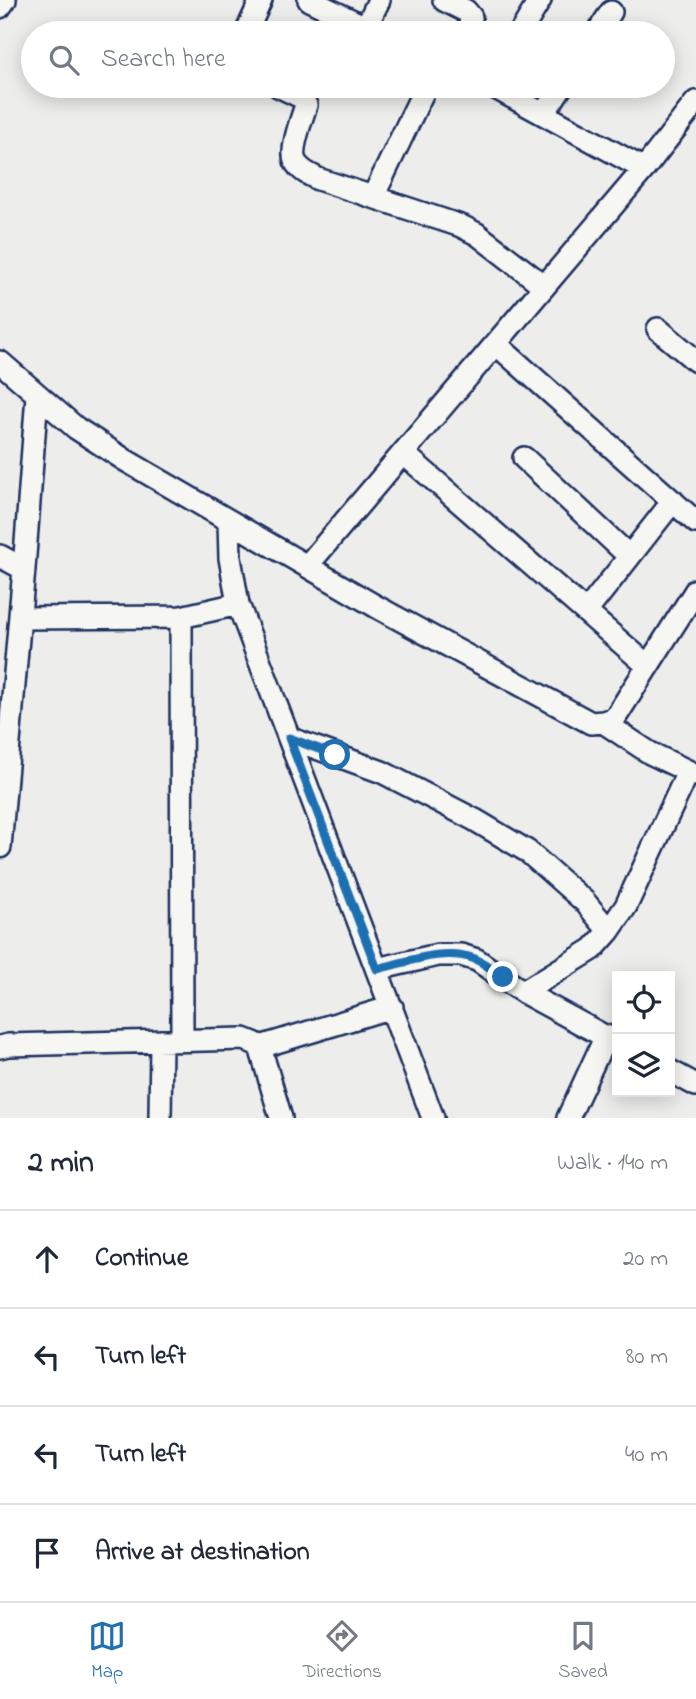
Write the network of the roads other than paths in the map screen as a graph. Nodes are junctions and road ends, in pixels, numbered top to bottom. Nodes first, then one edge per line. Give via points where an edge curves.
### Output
1 (5, 0) edge
2 (261, 0) edge
3 (309, 0) edge
4 (379, 0) edge
5 (443, 0) edge
6 (540, 0) edge
7 (0, 7) edge
8 (611, 12) dead end
9 (251, 21) edge
10 (353, 21) edge
11 (374, 21) edge
12 (471, 21) edge
13 (527, 21) edge
14 (605, 21) edge
15 (302, 98) edge
16 (420, 98) edge
17 (515, 98) edge
18 (554, 98) edge
19 (696, 102) edge
20 (544, 113) junction
21 (644, 169) junction
22 (373, 197) junction
23 (544, 286) junction
24 (658, 330) dead end
25 (496, 344) junction
26 (696, 361) edge
27 (0, 362) edge
28 (37, 395) junction
29 (404, 453) junction
30 (524, 458) dead end
31 (673, 501) junction
32 (229, 521) junction
33 (696, 522) edge
34 (0, 556) edge
35 (629, 556) junction
36 (307, 566) junction
37 (24, 569) junction
38 (696, 590) edge
39 (238, 604) junction
40 (586, 612) junction
41 (181, 617) junction
42 (20, 618) junction
43 (648, 666) junction
44 (604, 722) junction
45 (289, 738) junction
46 (692, 774) edge
47 (0, 847) edge
48 (609, 931) junction
49 (377, 969) junction
50 (523, 992) junction
51 (392, 1007) junction
52 (612, 1039) edge
53 (172, 1041) junction
54 (0, 1047) edge
55 (260, 1047) junction
56 (675, 1074) edge
57 (696, 1085) edge
58 (160, 1118) edge
59 (281, 1118) edge
60 (433, 1118) edge
61 (568, 1118) edge

1 - 7 street
2 - 9 street
3 - 10 street
4 - 11 street
5 - 12 street via 466,11
6 - 13 street
8 - 14 street
15 - 22 street via 306,105 295,161 318,179
16 - 22 street
17 - 20 street
18 - 20 street
19 - 21 street
20 - 21 street
21 - 23 street
22 - 23 street via 477,234
23 - 25 street
24 - 26 street
25 - 29 street
25 - 31 street
27 - 28 street
28 - 32 street via 76,428
28 - 37 street
29 - 36 street
29 - 40 street
30 - 35 street
31 - 33 street
31 - 35 street
32 - 36 street
32 - 39 street
34 - 37 street
35 - 40 street
36 - 44 street via 591,723
37 - 42 street
38 - 43 street
39 - 41 street
39 - 45 street
40 - 43 street
41 - 42 street
41 - 53 street
42 - 47 street
43 - 44 street via 615,718
44 - 46 street
45 - 48 street via 382,772 527,851 585,902
45 - 49 street
46 - 48 street
48 - 50 street via 593,949
49 - 50 street via 438,955 461,956 477,960
49 - 51 street
50 - 52 street
51 - 55 street
51 - 60 street
52 - 61 street
53 - 54 street
53 - 55 street via 244,1039
53 - 58 street
55 - 59 street
56 - 57 street

